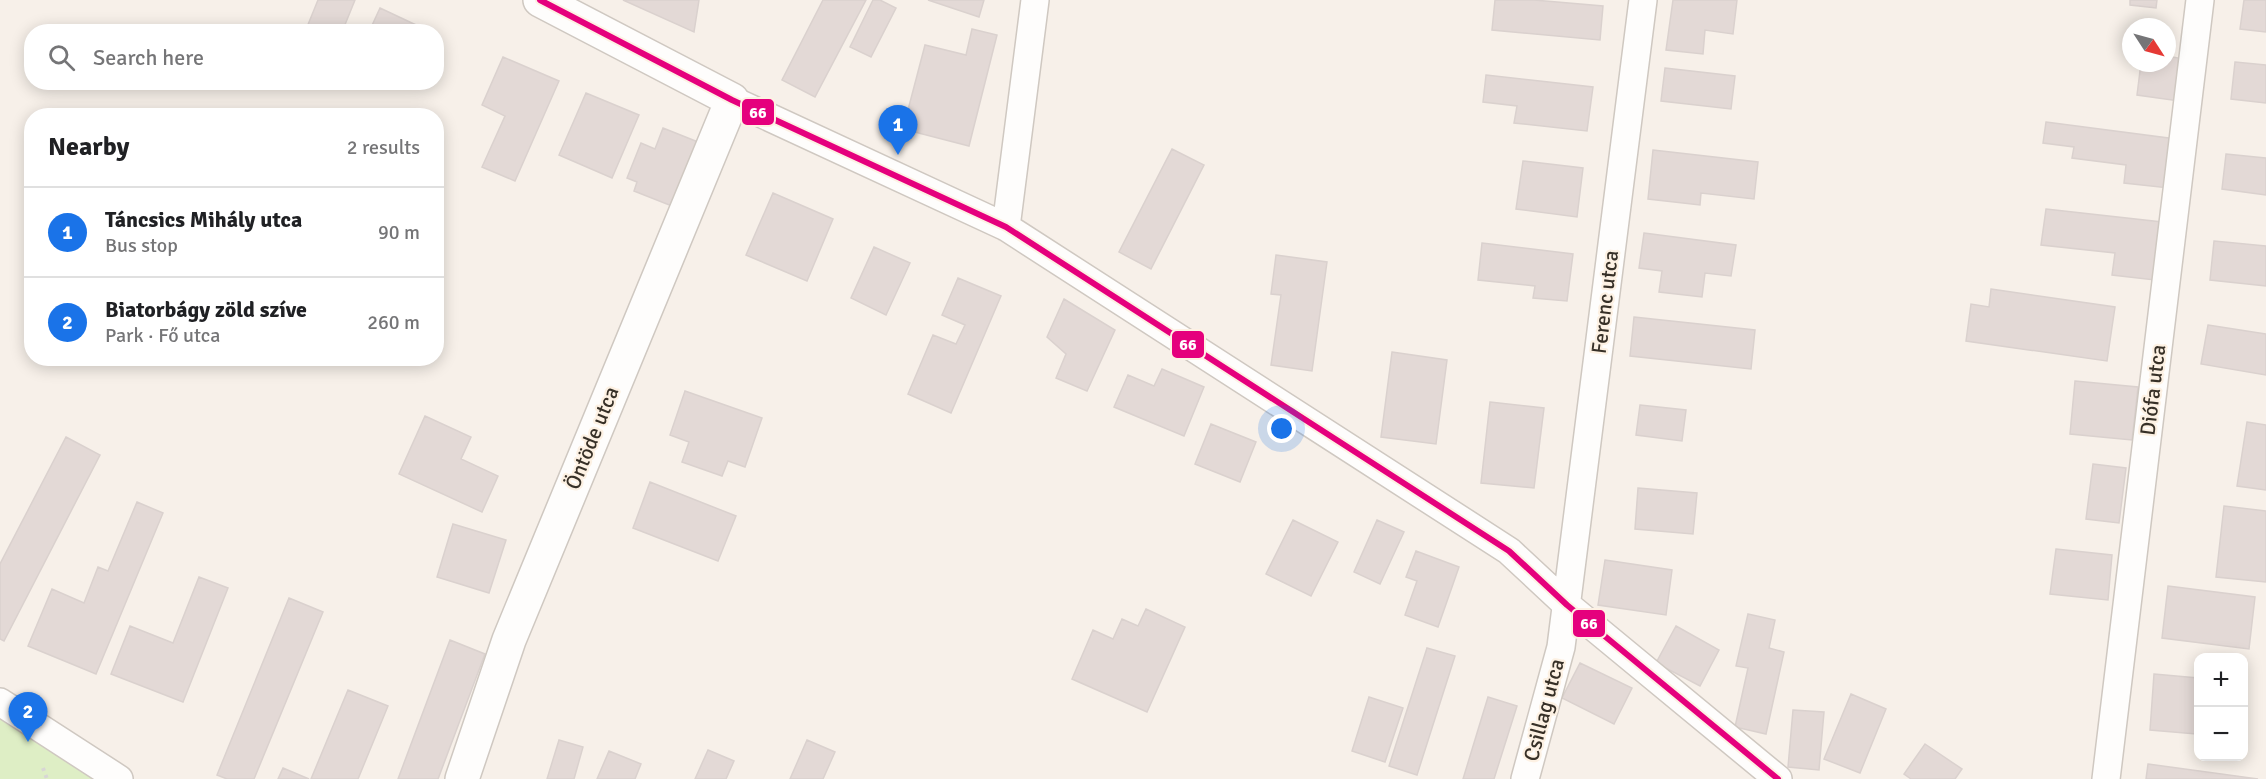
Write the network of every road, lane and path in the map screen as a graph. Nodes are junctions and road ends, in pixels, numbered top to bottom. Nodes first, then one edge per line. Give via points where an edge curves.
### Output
1 (540, 0) edge
2 (1035, 0) edge
3 (1643, 0) edge
4 (2200, 0) edge
5 (732, 100) junction
6 (1006, 227) junction
7 (1567, 605) junction
8 (0, 702) edge
9 (119, 779) edge
10 (462, 779) edge
11 (1525, 779) edge
12 (1778, 779) edge
13 (2106, 779) edge

1 - 5 street
2 - 6 street
3 - 7 street, Ferenc utca
4 - 13 street, Diófa utca
5 - 6 street
5 - 10 street, Öntöde utca via 509,640
6 - 7 street via 1509,551
7 - 11 street, Csillag utca via 1561,647
7 - 12 street
8 - 9 street

